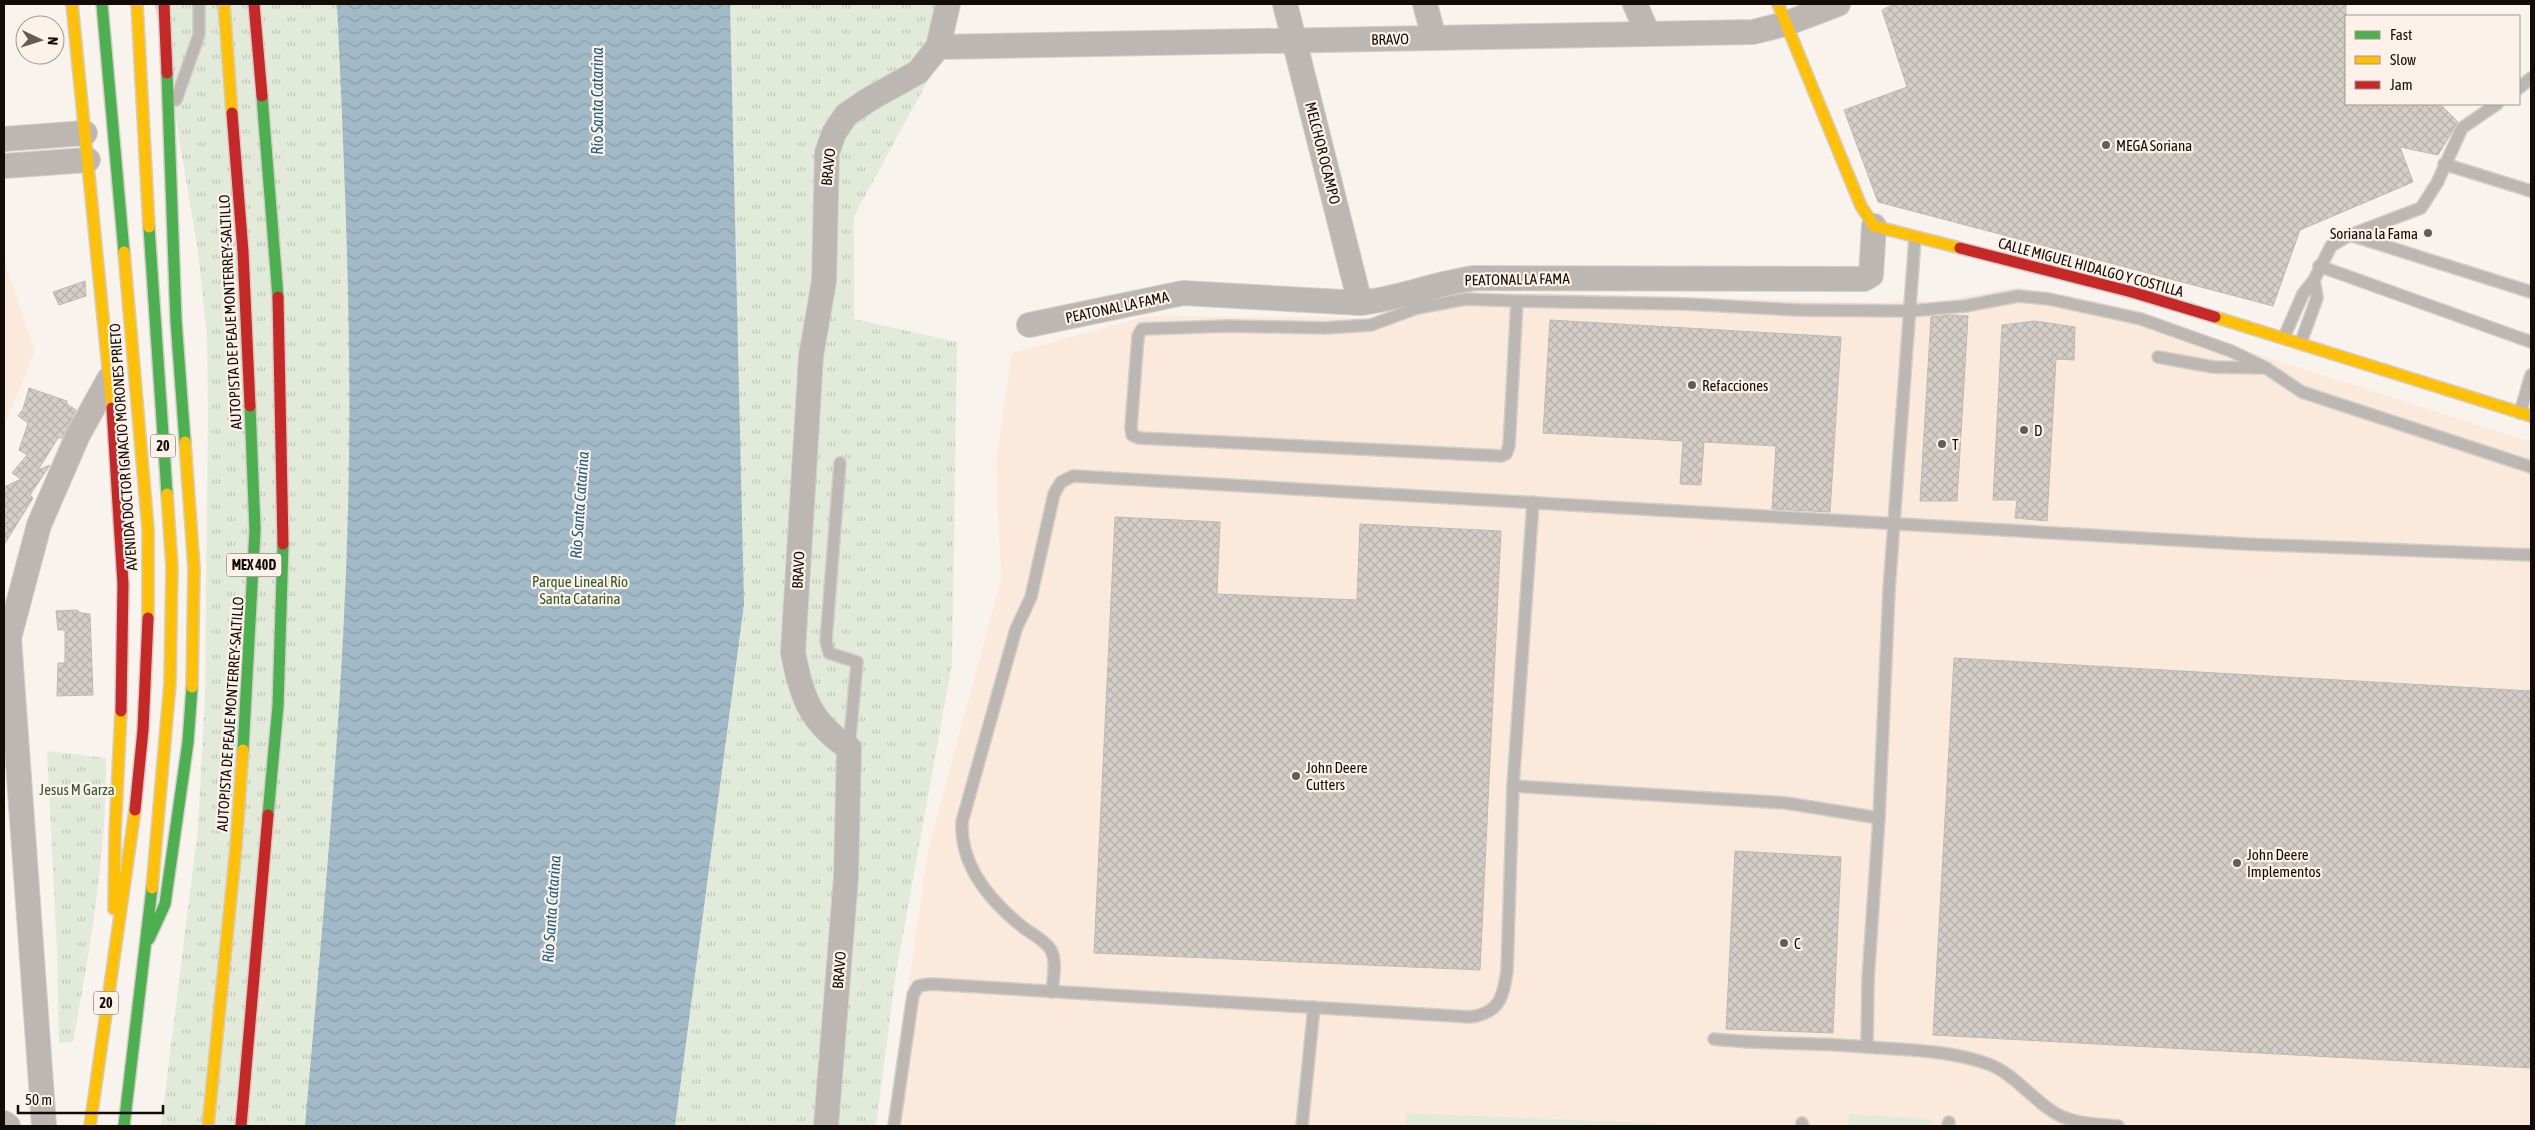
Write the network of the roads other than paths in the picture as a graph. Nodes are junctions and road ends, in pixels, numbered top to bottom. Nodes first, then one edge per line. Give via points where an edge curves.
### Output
1 (72, 4) edge
2 (102, 4) edge
3 (138, 4) edge
4 (164, 4) edge
5 (199, 4) edge
6 (224, 4) edge
7 (254, 4) edge
8 (948, 4) edge
9 (1284, 4) edge
10 (1424, 4) edge
11 (1635, 4) edge
12 (1838, 4) edge
13 (1781, 14) edge
14 (1648, 34) junction
15 (1434, 38) junction
16 (1294, 41) junction
17 (938, 47) junction
18 (2531, 78) edge
19 (2520, 87) edge
20 (2496, 105) edge
21 (168, 122) junction
22 (85, 133) junction
23 (4, 139) edge
24 (88, 160) junction
25 (2444, 164) junction
26 (4, 166) edge
27 (2531, 191) edge
28 (1874, 226) junction
29 (2350, 234) junction
30 (1915, 238) junction
31 (2320, 266) junction
32 (2314, 280) junction
33 (2531, 292) edge
34 (1517, 301) junction
35 (1360, 303) junction
36 (1910, 311) junction
37 (1029, 326) dead end
38 (2284, 336) junction
39 (2301, 342) junction
40 (2531, 342) edge
41 (2158, 357) dead end
42 (2266, 368) junction
43 (2531, 375) edge
44 (109, 379) junction
45 (2526, 415) edge
46 (840, 463) dead end
47 (2531, 467) edge
48 (1533, 502) junction
49 (1894, 523) junction
50 (2531, 555) edge
51 (6, 641) edge
52 (849, 748) junction
53 (1513, 786) junction
54 (1879, 818) junction
55 (147, 943) junction
56 (114, 947) junction
57 (1052, 992) junction
58 (1314, 1007) junction
59 (1714, 1039) dead end
60 (1867, 1047) junction
61 (4, 1123) edge
62 (8, 1126) edge
63 (44, 1126) edge
64 (90, 1126) edge
65 (124, 1126) edge
66 (208, 1126) edge
67 (242, 1126) edge
68 (826, 1126) edge
69 (894, 1126) edge
70 (1302, 1126) edge
71 (2118, 1126) edge

1 - 22 main road, AVENIDA DOCTOR IGNACIO MORONES PRIETO / 20
2 - 56 main road, AVENIDA DOCTOR IGNACIO MORONES PRIETO / 20 via 148,529 147,684 137,796
3 - 55 main road, 20 via 154,326 172,567 170,684
4 - 21 main road, 20
5 - 21 lane via 199,35
6 - 66 main road, AUTOPISTA DE PEAJE MONTERREY-SALTILLO / MEX 40D via 243,252 255,530 236,847
7 - 67 main road, MEX 40D via 278,290 283,546 278,706
8 - 17 street, BRAVO
9 - 16 street, MELCHOR OCAMPO
10 - 15 street
11 - 14 street
12 - 13 street, BRAVO
13 - 14 street, BRAVO via 1753,32
13 - 28 main road via 1861,206
14 - 15 street, BRAVO
15 - 16 street, BRAVO
16 - 17 street, BRAVO
16 - 35 street, MELCHOR OCAMPO
17 - 52 street, BRAVO via 918,72 846,114 826,153 824,281 811,356 793,652 803,695 810,708 828,734
18 - 19 lane
20 - 25 lane via 2462,128
21 - 55 main road, 20 via 176,320 194,568 193,681 188,742 165,904
22 - 23 street
22 - 24 main road, AVENIDA DOCTOR IGNACIO MORONES PRIETO / 20
24 - 26 street
24 - 44 main road, AVENIDA DOCTOR IGNACIO MORONES PRIETO / 20
25 - 27 lane
25 - 29 lane via 2437,183 2421,208
28 - 30 main road, CALLE MIGUEL HIDALGO Y COSTILLA
28 - 35 street, PEATONAL LA FAMA via 1871,275 1864,279 1475,278 1456,280 1387,300
29 - 31 lane via 2333,243
29 - 33 lane
30 - 36 lane
30 - 38 main road, CALLE MIGUEL HIDALGO Y COSTILLA via 2132,292
31 - 32 lane
31 - 40 lane
32 - 38 lane via 2303,294
32 - 39 lane via 2317,298
34 - 34 lane via 1506,454 1496,457 1139,438 1131,432 1138,336 1142,329 1371,325 1417,308 1466,300
34 - 36 lane
35 - 37 street, PEATONAL LA FAMA via 1183,293
36 - 42 lane via 1965,306 2018,296 2049,298 2141,319 2231,351
36 - 49 lane
38 - 39 main road, CALLE MIGUEL HIDALGO Y COSTILLA
39 - 45 main road, CALLE MIGUEL HIDALGO Y COSTILLA
41 - 42 lane via 2213,367
42 - 47 lane via 2302,392
43 - 45 lane
44 - 51 street via 78,435 40,525
44 - 56 main road, AVENIDA DOCTOR IGNACIO MORONES PRIETO / 20 via 121,523 124,608 121,739 112,846
46 - 52 lane via 826,641 829,653 856,662 858,670
48 - 49 lane
48 - 53 lane
48 - 57 lane via 1087,476 1073,476 1061,482 1054,494 1032,597 1013,639 962,822 963,848 982,884 1001,909 1046,943 1051,951 1054,961
49 - 50 lane via 2245,544
49 - 54 lane
51 - 63 street
52 - 68 street, BRAVO via 846,877
53 - 54 lane via 1786,803
53 - 58 lane via 1507,971 1496,1006 1485,1014 1470,1017
54 - 60 lane via 1868,980
55 - 65 main road, 20
56 - 64 main road, AVENIDA DOCTOR IGNACIO MORONES PRIETO / 20
57 - 58 lane
57 - 69 lane via 931,984 918,986 913,994
58 - 70 lane
59 - 60 lane
60 - 71 lane via 1919,1050 1989,1064 2062,1117
61 - 62 street

